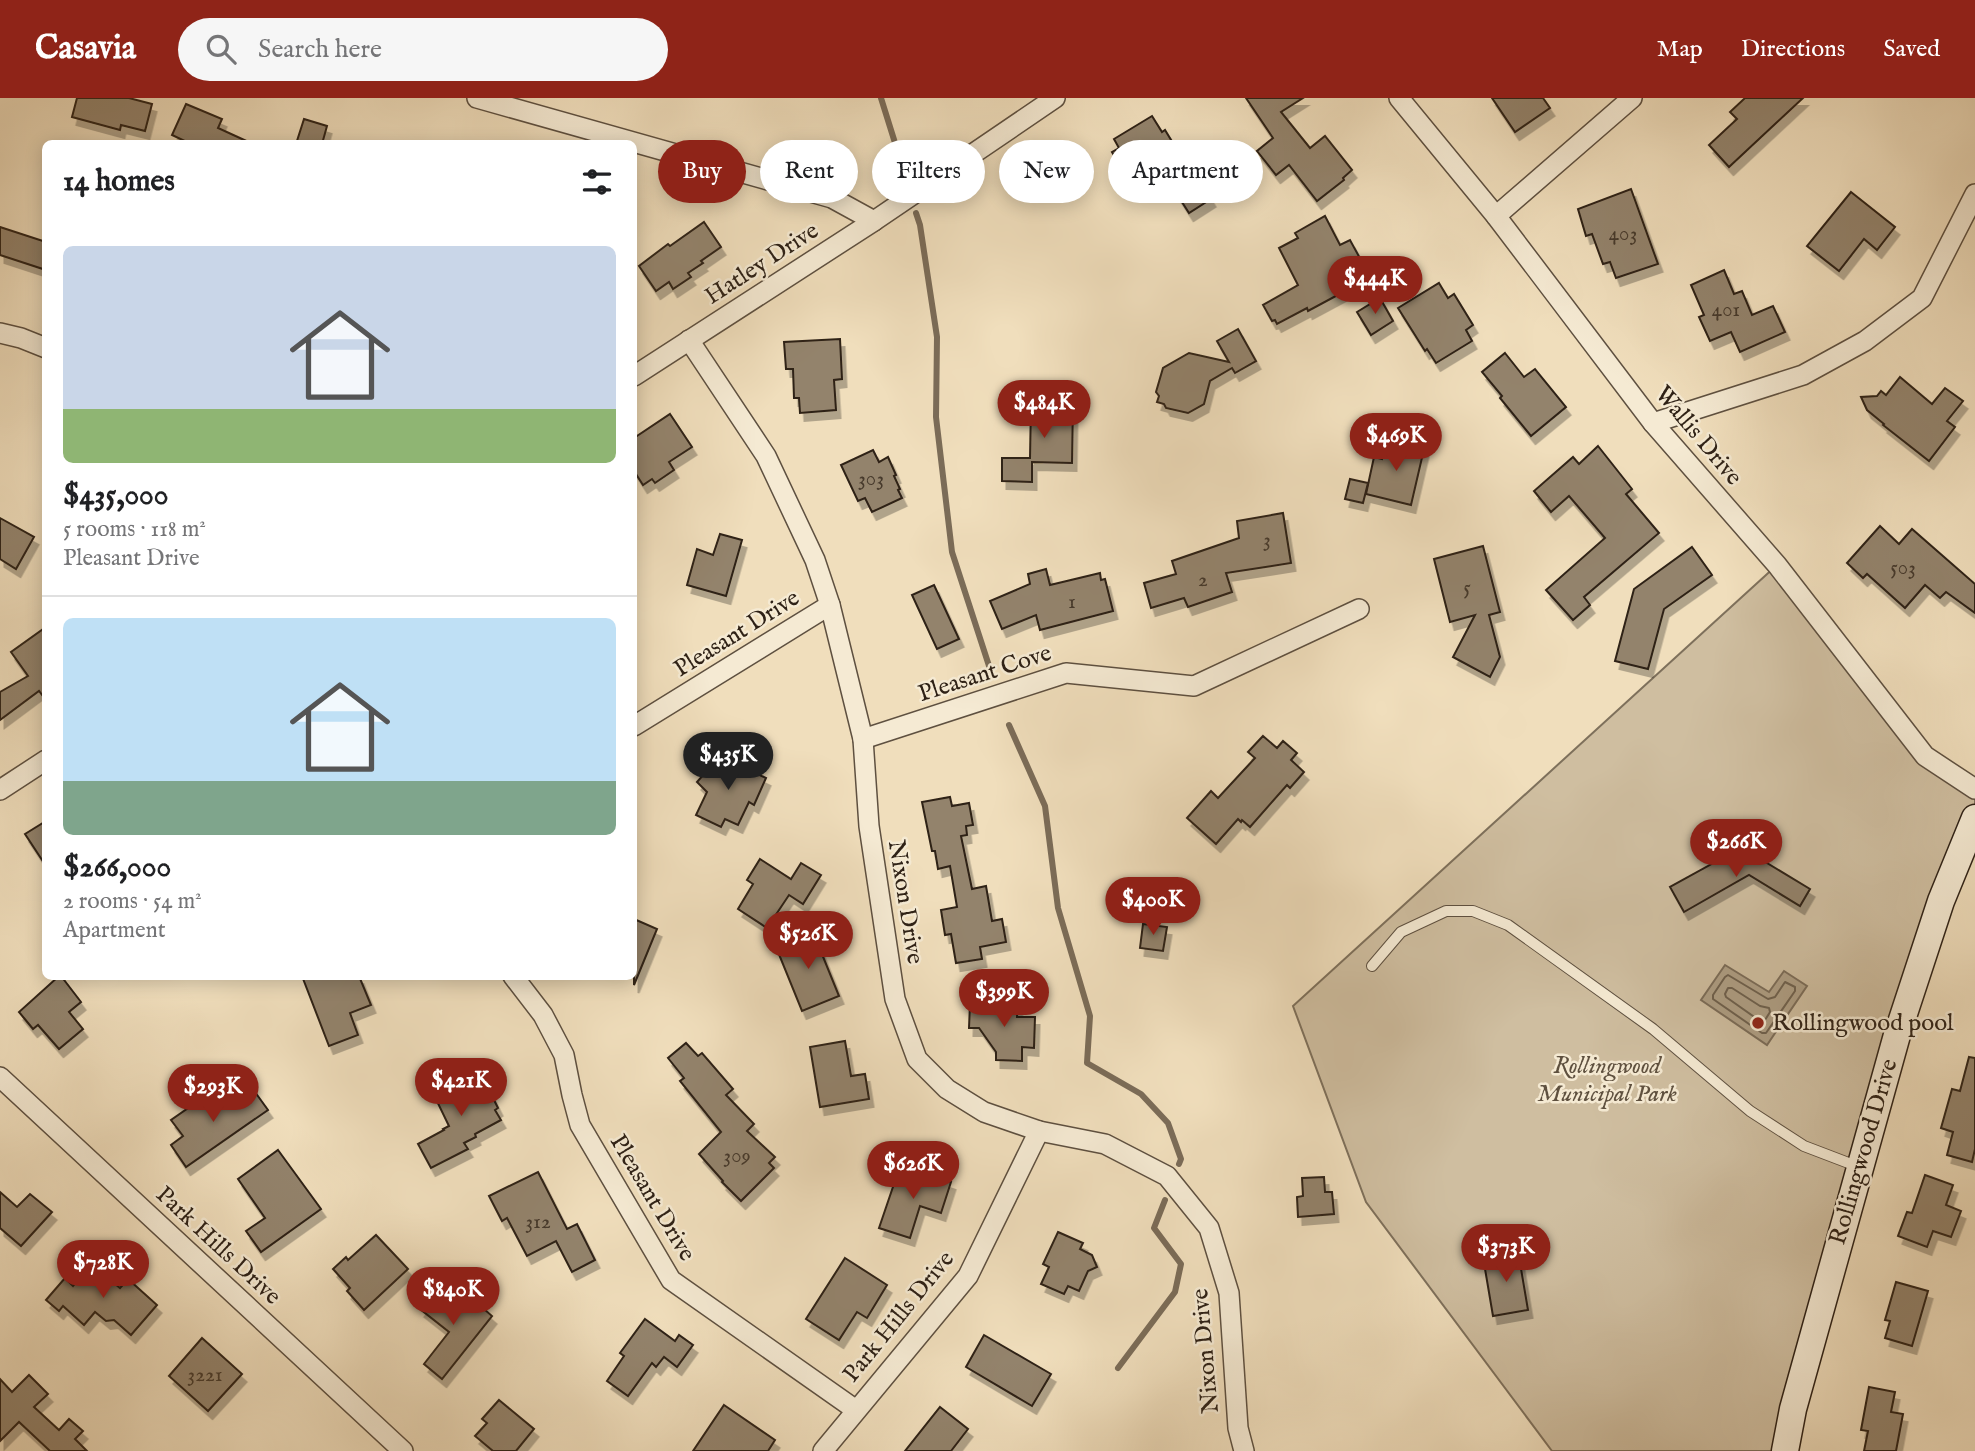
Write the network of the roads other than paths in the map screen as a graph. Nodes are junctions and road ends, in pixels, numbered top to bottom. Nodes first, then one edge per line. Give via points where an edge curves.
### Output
1 (477, 98) edge
2 (1055, 98) edge
3 (1399, 98) edge
4 (1632, 98) edge
5 (626, 140) edge
6 (637, 143) edge
7 (1975, 194) edge
8 (1496, 216) junction
9 (874, 221) junction
10 (0, 333) edge
11 (689, 340) junction
12 (42, 346) edge
13 (637, 374) edge
14 (1653, 423) junction
15 (830, 605) junction
16 (1359, 609) dead end
17 (637, 724) edge
18 (863, 739) junction
19 (42, 763) edge
20 (1975, 789) edge
21 (0, 790) edge
22 (1975, 818) edge
23 (1372, 966) dead end
24 (516, 980) edge
25 (0, 1077) edge
26 (1039, 1131) junction
27 (1859, 1168) junction
28 (856, 1410) junction
29 (403, 1451) edge
30 (822, 1451) edge
31 (1244, 1451) edge
32 (1785, 1451) edge

1 - 5 street
2 - 9 street, Hatley Drive
3 - 8 street, Wallis Drive
4 - 8 street
6 - 9 street via 832,198
7 - 14 street via 1922,298 1866,341 1804,374
8 - 14 street, Wallis Drive
9 - 11 street, Hatley Drive
10 - 12 street
11 - 13 street, Hatley Drive
11 - 15 street, Nixon Drive via 766,456 816,560
14 - 20 street, Wallis Drive via 1777,565 1925,756
15 - 17 street, Pleasant Drive
15 - 18 street, Nixon Drive
16 - 18 street, Pleasant Cove via 1194,685 1066,673
18 - 26 street, Nixon Drive via 869,826 895,999 917,1059 947,1089 984,1112
19 - 21 street
22 - 27 street, Rollingwood Drive via 1913,985
23 - 27 lane via 1401,932 1446,911 1473,911 1508,925 1653,1029 1750,1111 1804,1146
24 - 28 street, Pleasant Drive via 543,1015 564,1055 580,1125 671,1280
25 - 29 street, Park Hills Drive
26 - 28 street, Park Hills Drive via 968,1276
26 - 31 street, Nixon Drive via 1105,1144 1167,1176 1209,1228 1229,1293 1238,1428
27 - 32 street, Rollingwood Drive
28 - 30 street, Park Hills Drive

